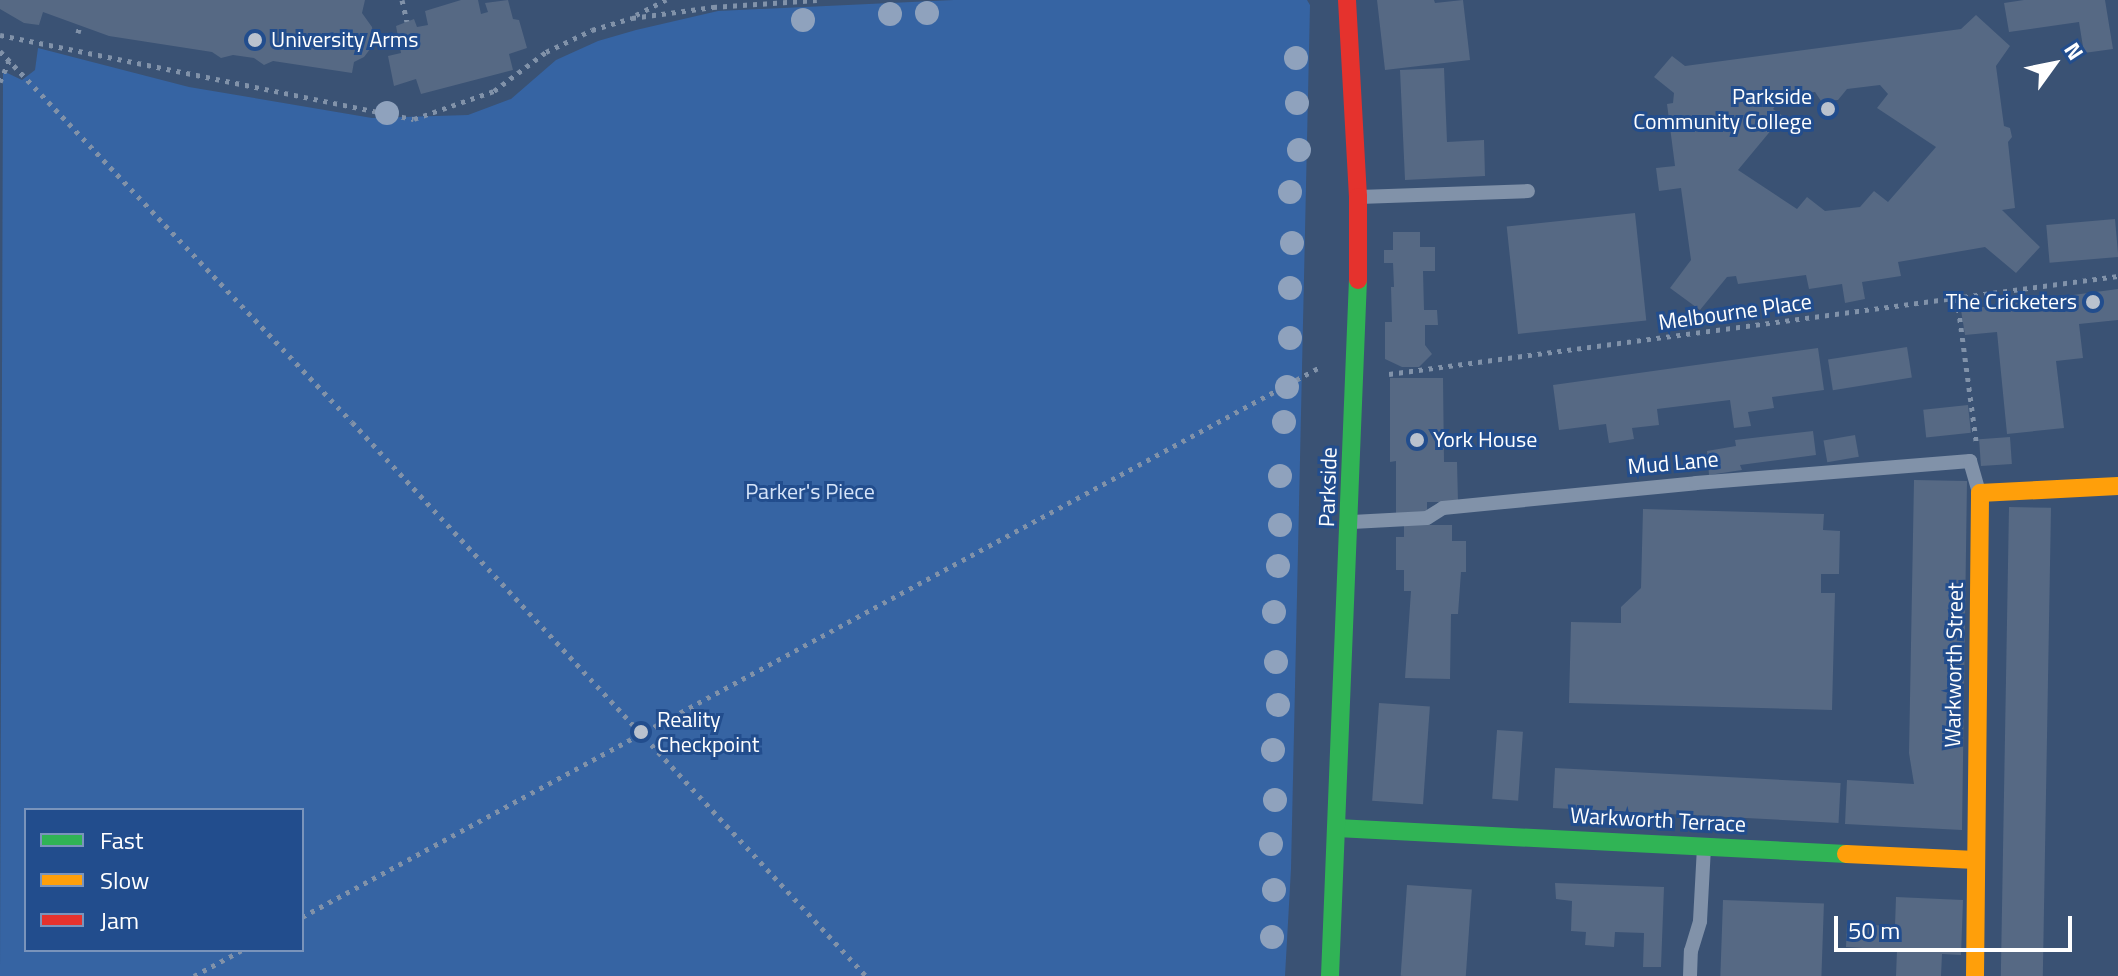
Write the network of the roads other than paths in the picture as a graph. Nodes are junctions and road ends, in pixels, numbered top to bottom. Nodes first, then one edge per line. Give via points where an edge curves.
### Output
1 (1347, 0) edge
2 (1528, 191) dead end
3 (1358, 197) junction
4 (2118, 486) edge
5 (1980, 493) junction
6 (1351, 522) junction
7 (1337, 828) junction
8 (1704, 846) junction
9 (1976, 860) junction
10 (1330, 976) edge
11 (1690, 976) edge
12 (1975, 976) edge

1 - 3 street, Parkside
2 - 3 lane
3 - 6 street, Parkside
4 - 5 street
5 - 6 lane, Mud Lane via 1970,461 1681,484 1443,508 1427,518
5 - 9 street, Warkworth Street
6 - 7 street, Parkside
7 - 8 street, Warkworth Terrace
7 - 10 street, Parkside
8 - 9 street, Warkworth Terrace
8 - 11 lane via 1700,921
9 - 12 street, Warkworth Street

